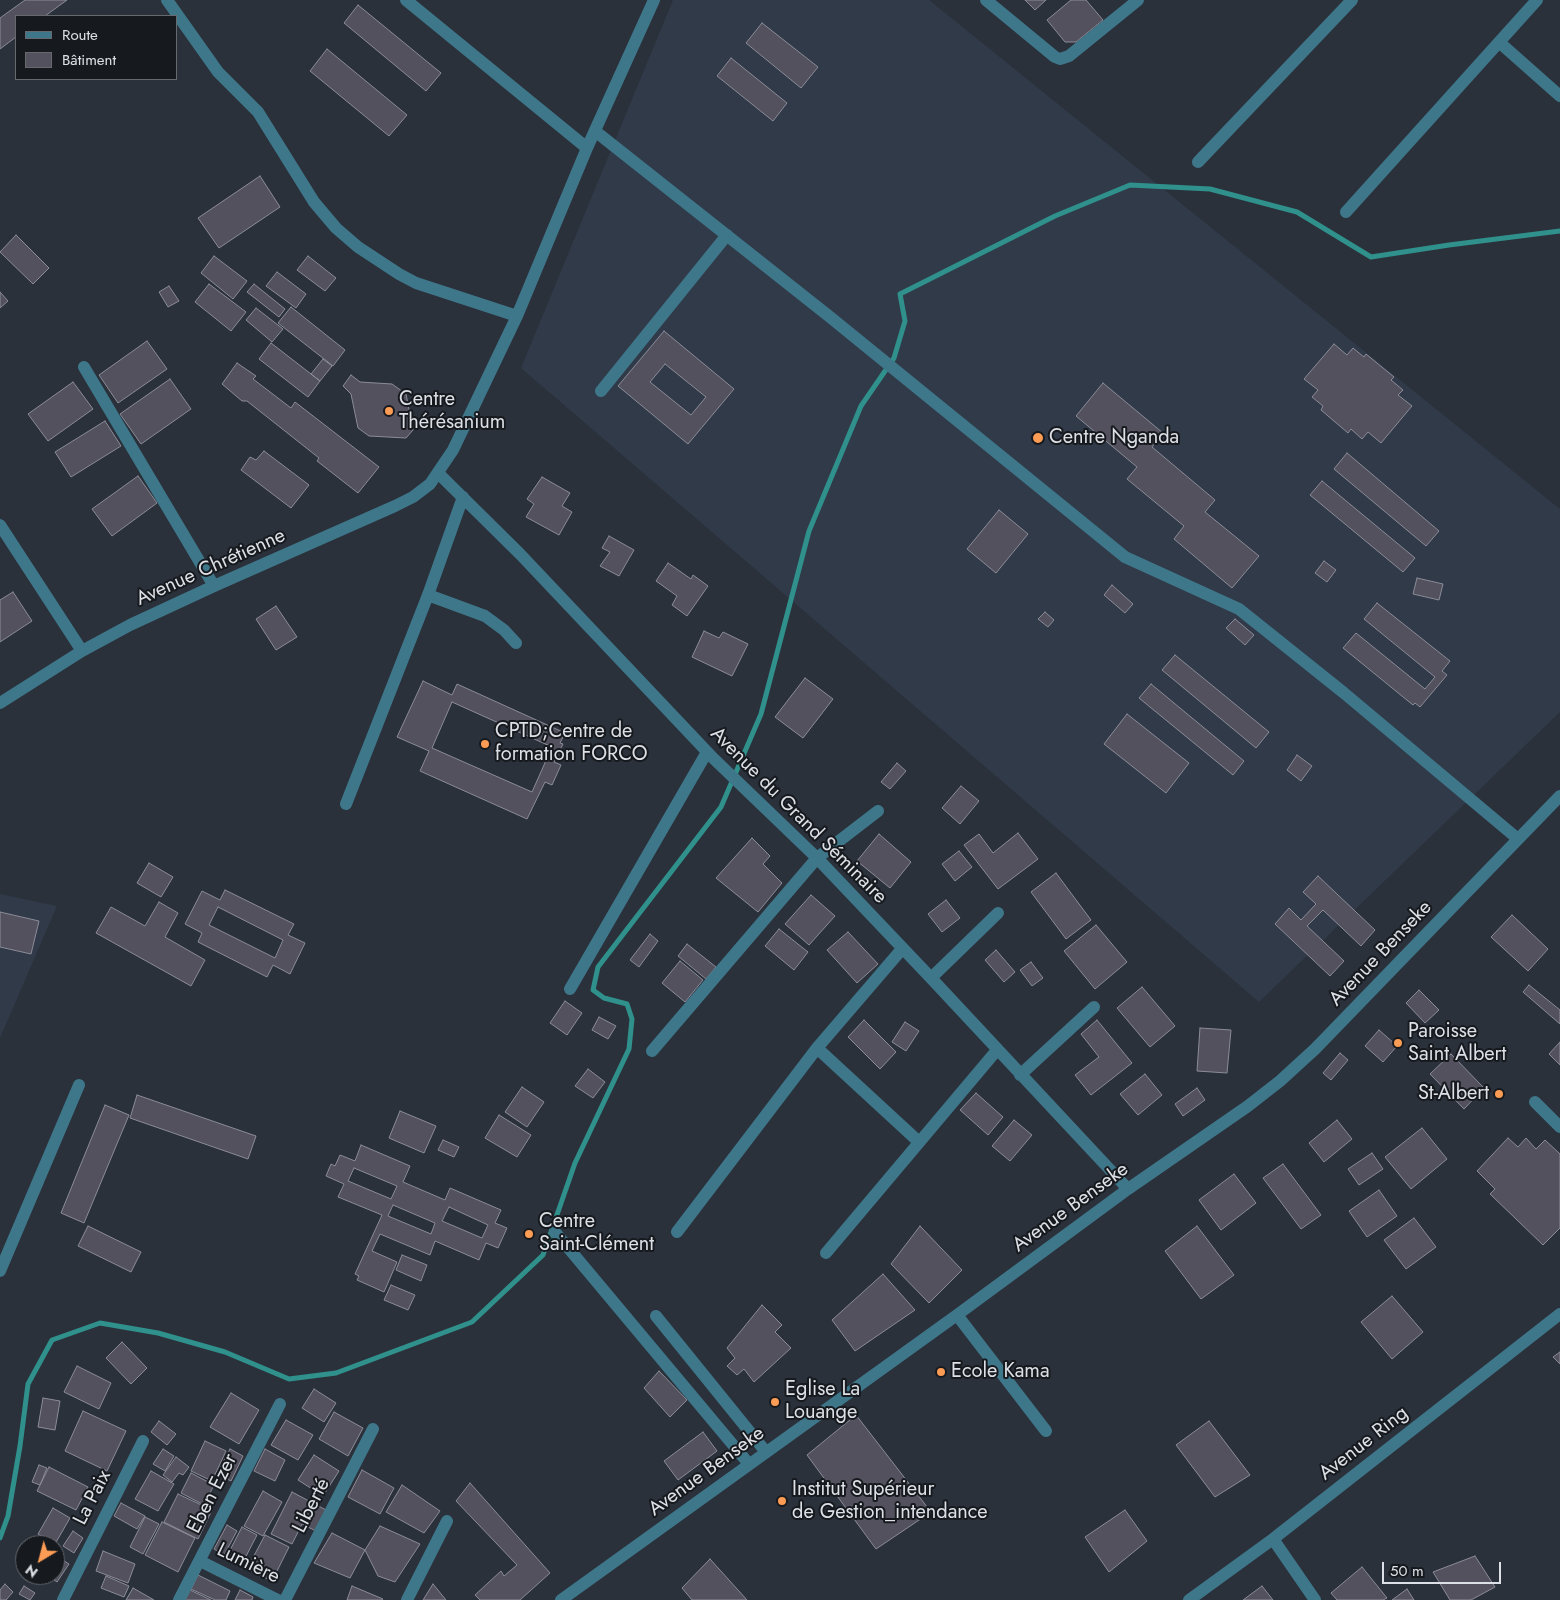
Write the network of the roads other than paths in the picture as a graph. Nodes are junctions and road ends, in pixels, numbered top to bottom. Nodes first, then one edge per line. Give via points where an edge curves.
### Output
1 (167, 0) edge
2 (406, 0) edge
3 (654, 0) edge
4 (986, 0) edge
5 (1138, 0) edge
6 (1352, 0) edge
7 (1537, 0) edge
8 (178, 15) edge
9 (178, 16) edge
10 (1499, 42) junction
11 (1560, 96) edge
12 (595, 131) junction
13 (587, 148) junction
14 (1198, 162) dead end
15 (1346, 212) dead end
16 (727, 235) junction
17 (517, 316) junction
18 (84, 367) dead end
19 (601, 391) dead end
20 (438, 473) junction
21 (463, 498) junction
22 (0, 525) edge
23 (214, 586) junction
24 (428, 595) junction
25 (516, 643) dead end
26 (82, 651) junction
27 (0, 703) edge
28 (710, 755) junction
29 (1560, 796) edge
30 (346, 804) dead end
31 (878, 811) dead end
32 (1518, 839) junction
33 (817, 858) junction
34 (998, 913) dead end
35 (902, 949) junction
36 (932, 978) junction
37 (570, 989) dead end
38 (1094, 1007) dead end
39 (817, 1048) junction
40 (996, 1050) junction
41 (652, 1051) dead end
42 (1020, 1074) junction
43 (79, 1086) dead end
44 (1535, 1102) dead end
45 (1560, 1127) edge
46 (919, 1142) junction
47 (1128, 1189) junction
48 (555, 1232) dead end
49 (677, 1232) dead end
50 (826, 1253) dead end
51 (0, 1271) edge
52 (1560, 1314) edge
53 (957, 1315) junction
54 (656, 1316) dead end
55 (280, 1404) dead end
56 (373, 1429) dead end
57 (1046, 1431) dead end
58 (142, 1440) dead end
59 (766, 1452) junction
60 (750, 1464) junction
61 (447, 1521) dead end
62 (1274, 1539) junction
63 (200, 1561) junction
64 (63, 1600) edge
65 (179, 1600) edge
66 (278, 1600) edge
67 (285, 1600) edge
68 (407, 1600) edge
69 (561, 1600) edge
70 (1189, 1600) edge
71 (1315, 1600) edge

1 - 8 street
2 - 13 street
3 - 12 street, Avenue Chrétienne
4 - 5 street via 1060,58 1070,56
6 - 14 street
7 - 10 street
9 - 17 street via 218,72 258,112 314,202 336,228 358,247 416,283
10 - 11 street
10 - 15 street
12 - 13 street, Avenue Chrétienne
12 - 16 street
13 - 17 street, Avenue Chrétienne
16 - 19 street
16 - 32 street via 1125,557 1226,602 1258,622
17 - 20 street, Avenue Chrétienne via 453,450
18 - 23 street
20 - 21 street, Avenue du Grand Séminaire
20 - 23 street, Avenue Chrétienne via 413,497
21 - 24 street
21 - 28 street, Avenue du Grand Séminaire
22 - 26 street
23 - 26 street, Avenue Chrétienne
24 - 25 street via 485,616
24 - 30 street
26 - 27 street, Avenue Chrétienne
28 - 33 street, Avenue du Grand Séminaire
28 - 37 street
29 - 32 street, Avenue Benseke
31 - 33 street
32 - 47 street, Avenue Benseke via 1295,1068 1248,1106
33 - 35 street, Avenue du Grand Séminaire
33 - 41 street
34 - 36 street
35 - 36 street, Avenue du Grand Séminaire
35 - 39 street
36 - 40 street, Avenue du Grand Séminaire
38 - 42 street
39 - 46 street
39 - 49 street
40 - 42 street, Avenue du Grand Séminaire
40 - 46 street
42 - 47 street, Avenue du Grand Séminaire
43 - 51 street
44 - 45 street
46 - 50 street
47 - 53 street, Avenue Benseke
48 - 60 street
52 - 62 street, Avenue Ring
53 - 57 street
53 - 59 street, Avenue Benseke
54 - 59 street
55 - 63 street, Eben Ezer
56 - 67 street, Liberté
58 - 64 street, La Paix
59 - 60 street, Avenue Benseke
60 - 69 street, Avenue Benseke
61 - 68 street
62 - 70 street, Avenue Ring
62 - 71 street
63 - 65 street, Eben Ezer
63 - 66 street, Lumière

